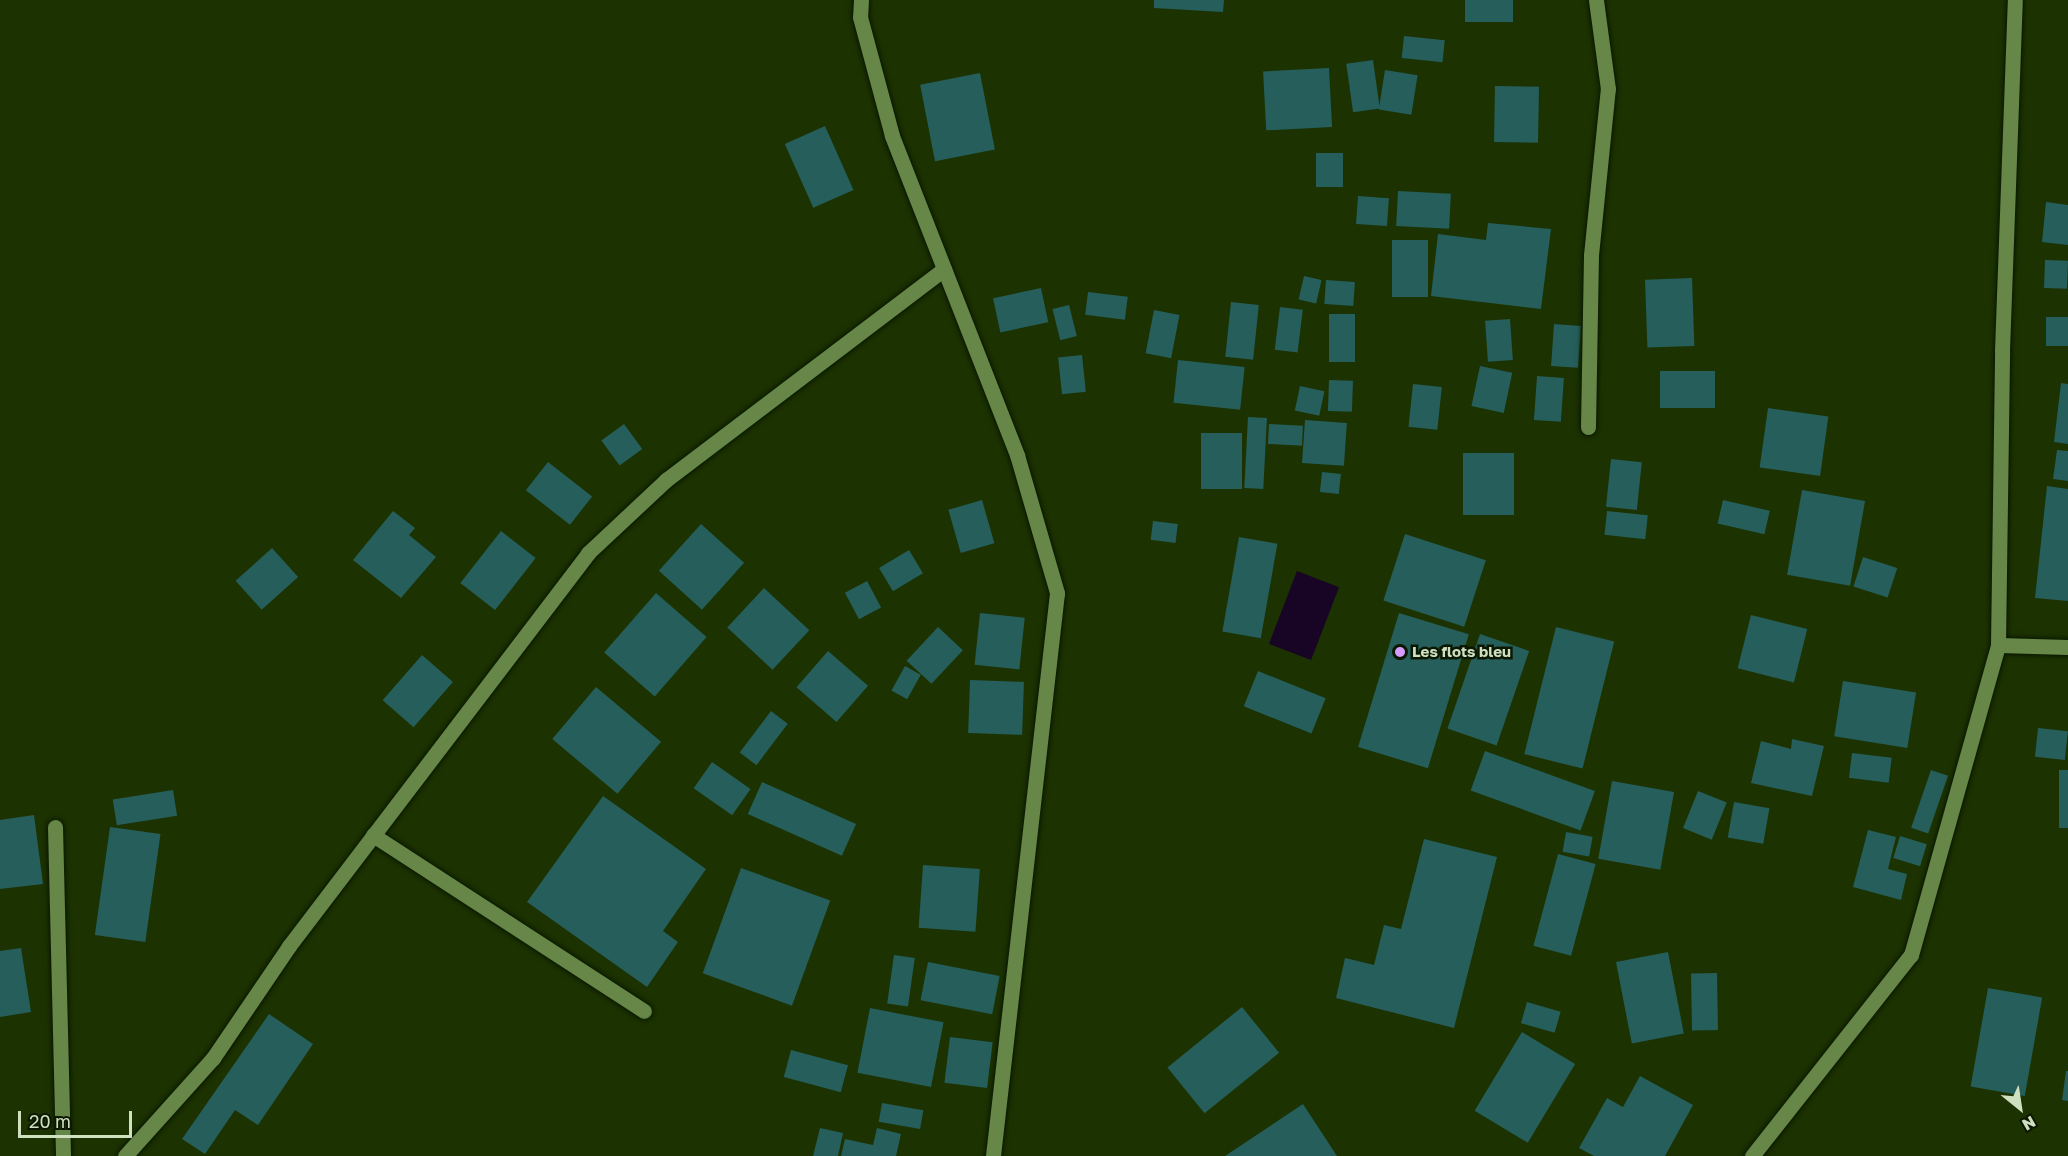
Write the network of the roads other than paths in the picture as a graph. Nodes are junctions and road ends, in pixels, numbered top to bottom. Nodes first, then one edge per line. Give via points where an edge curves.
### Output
1 (861, 0) edge
2 (1596, 0) edge
3 (2015, 0) edge
4 (944, 269) junction
5 (1588, 427) dead end
6 (1998, 645) junction
7 (2068, 647) edge
8 (55, 827) dead end
9 (374, 834) junction
10 (644, 1011) dead end
11 (63, 1156) edge
12 (125, 1156) edge
13 (993, 1156) edge
14 (1752, 1156) edge

1 - 4 street via 860,17 892,136
2 - 5 street via 1608,89 1591,255
3 - 6 street via 2002,350
4 - 9 street via 666,480 588,553
4 - 13 street via 1017,455 1057,593
6 - 7 street
6 - 14 street via 1911,955
8 - 11 street
9 - 10 street
9 - 12 street via 289,946 213,1058

